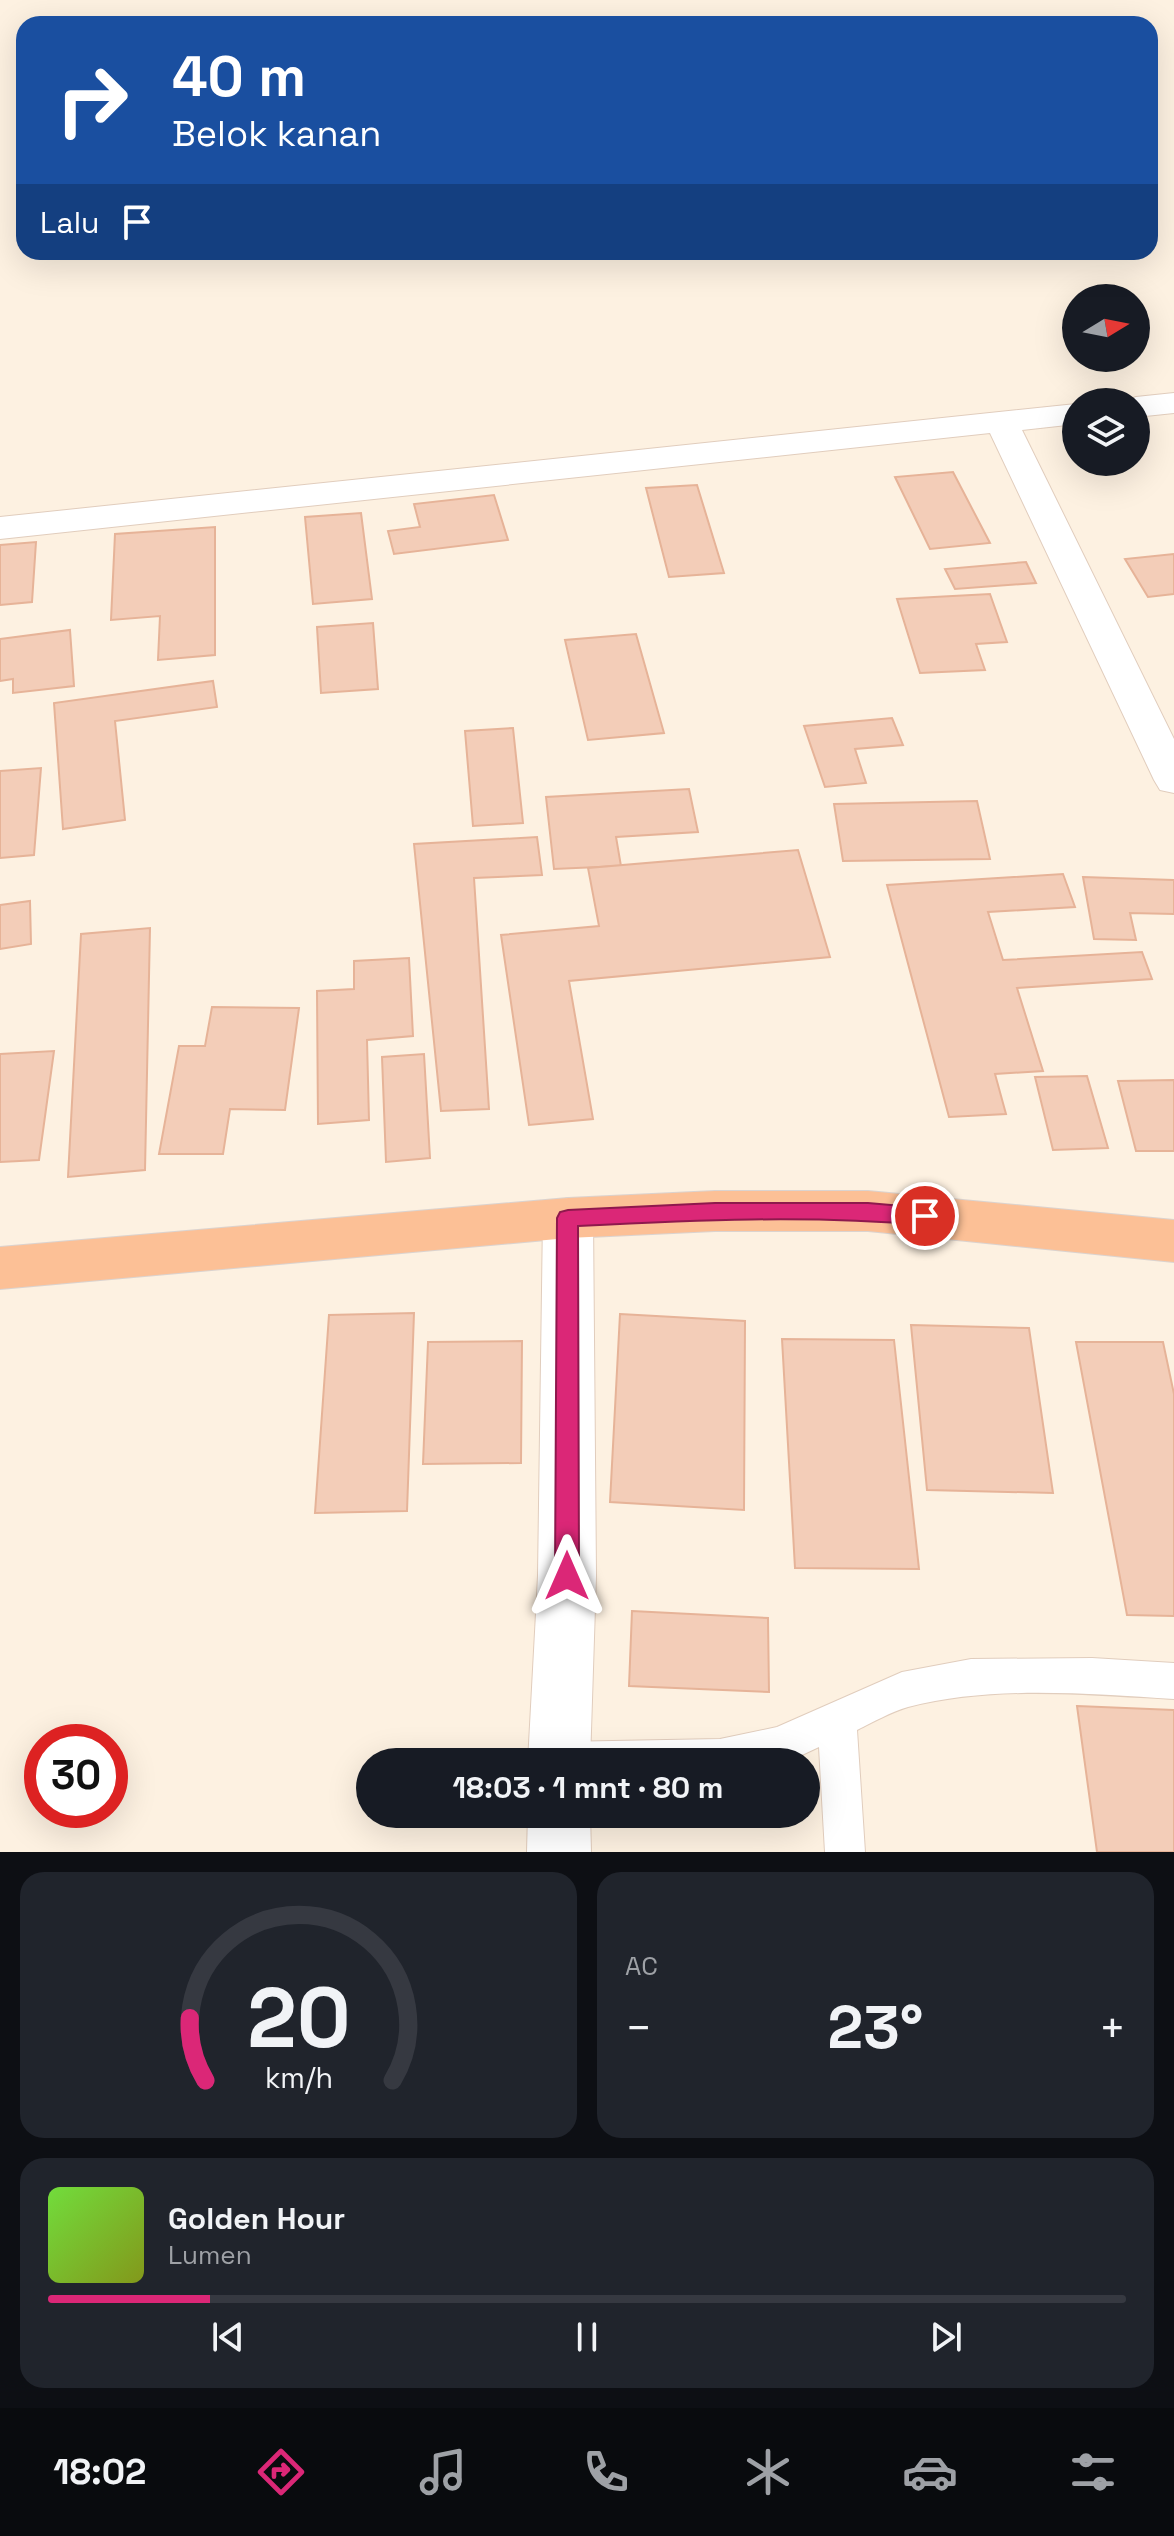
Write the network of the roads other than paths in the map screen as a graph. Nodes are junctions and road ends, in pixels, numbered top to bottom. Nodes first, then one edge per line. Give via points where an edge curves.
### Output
1 (1174, 403) edge
2 (1150, 406) edge
3 (1062, 415) edge
4 (1001, 422) junction
5 (0, 528) edge
6 (1174, 780) edge
7 (568, 1218) junction
8 (1174, 1241) edge
9 (0, 1268) edge
10 (1174, 1681) edge
11 (837, 1720) junction
12 (560, 1748) edge
13 (769, 1748) edge
14 (559, 1828) edge
15 (559, 1852) edge
16 (845, 1852) edge

1 - 2 street
3 - 4 street
4 - 5 street
4 - 6 street
7 - 8 highway via 868,1211
7 - 9 highway
7 - 12 street via 567,1576
10 - 11 lane via 971,1677 902,1690
11 - 13 lane
11 - 16 lane
14 - 15 street

